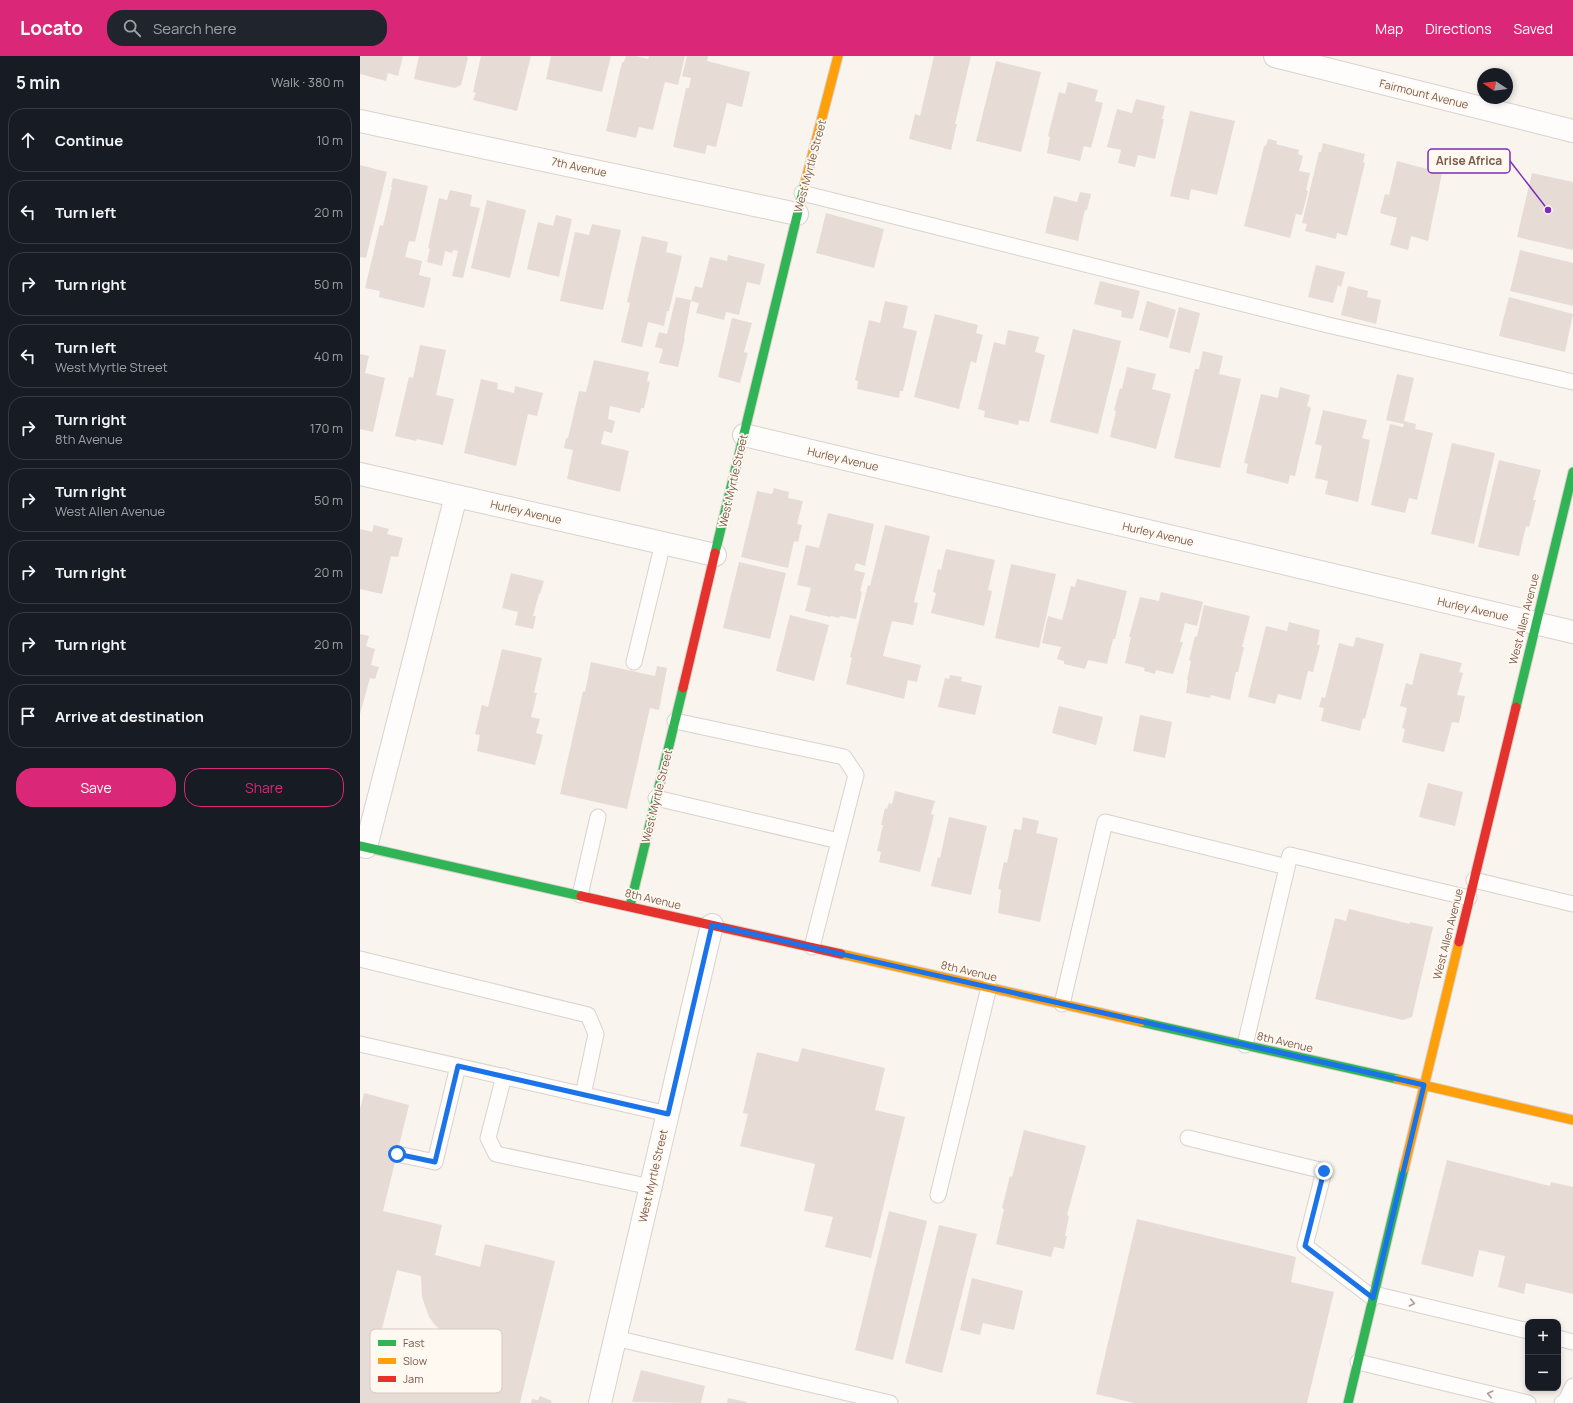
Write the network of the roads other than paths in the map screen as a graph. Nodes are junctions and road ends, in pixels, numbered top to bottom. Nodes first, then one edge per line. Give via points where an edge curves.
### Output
1 (838, 56) edge
2 (1274, 56) edge
3 (360, 121) edge
4 (1573, 131) edge
5 (802, 194) junction
6 (797, 214) junction
7 (1573, 382) edge
8 (744, 435) junction
9 (1573, 472) edge
10 (360, 474) edge
11 (456, 496) junction
12 (663, 543) junction
13 (715, 555) junction
14 (1536, 624) junction
15 (1573, 632) edge
16 (634, 662) dead end
17 (675, 721) junction
18 (656, 798) junction
19 (598, 816) dead end
20 (839, 841) junction
21 (363, 846) edge
22 (1287, 867) junction
23 (1474, 880) junction
24 (580, 895) junction
25 (1469, 898) junction
26 (1573, 904) edge
27 (630, 906) junction
28 (712, 925) junction
29 (812, 947) junction
30 (360, 959) edge
31 (989, 987) junction
32 (1062, 1004) junction
33 (360, 1044) edge
34 (1245, 1045) junction
35 (458, 1066) junction
36 (504, 1076) junction
37 (1424, 1085) junction
38 (583, 1095) junction
39 (668, 1114) junction
40 (1573, 1120) edge
41 (1188, 1138) dead end
42 (397, 1154) dead end
43 (651, 1187) junction
44 (938, 1195) dead end
45 (1374, 1296) junction
46 (1525, 1329) edge
47 (615, 1338) junction
48 (1561, 1339) edge
49 (1573, 1342) edge
50 (1358, 1362) junction
51 (1573, 1386) edge
52 (600, 1403) edge
53 (890, 1403) edge
54 (1348, 1403) edge
55 (1528, 1403) edge
56 (1562, 1403) edge

1 - 5 street, West Myrtle Street
2 - 4 street, Fairmount Avenue
3 - 6 street, 7th Avenue
5 - 6 street, West Myrtle Street
5 - 7 lane via 1320,323
6 - 8 street, West Myrtle Street
8 - 13 street, West Myrtle Street
8 - 14 street, Hurley Avenue
9 - 14 street, West Allen Avenue
10 - 11 street, Hurley Avenue
11 - 12 street, Hurley Avenue
11 - 21 street
12 - 13 street, Hurley Avenue
12 - 16 lane
13 - 17 street, West Myrtle Street
14 - 15 street, Hurley Avenue
14 - 23 street, West Allen Avenue
17 - 18 street, West Myrtle Street
17 - 20 lane via 844,757 856,775
18 - 20 lane
18 - 27 street, West Myrtle Street
19 - 24 lane
20 - 29 lane
21 - 24 street, 8th Avenue
22 - 25 lane via 1290,855
22 - 32 lane via 1105,822
22 - 34 lane
23 - 25 street, West Allen Avenue
23 - 26 lane
24 - 27 street, 8th Avenue
25 - 37 street, West Allen Avenue
27 - 28 street, 8th Avenue
28 - 29 street, 8th Avenue
28 - 39 street, West Myrtle Street
29 - 31 street, 8th Avenue
30 - 38 lane via 588,1015 596,1034
31 - 32 street, 8th Avenue
31 - 44 lane
32 - 34 street, 8th Avenue
33 - 35 lane
34 - 37 street, 8th Avenue
35 - 36 lane
35 - 42 lane via 435,1162
36 - 38 lane
36 - 43 lane via 488,1138 496,1154
37 - 40 street, 8th Avenue
37 - 45 street, West Allen Avenue
38 - 39 lane
39 - 43 street, West Myrtle Street
41 - 45 lane via 1324,1171 1305,1246
43 - 47 street, West Myrtle Street
45 -> 46 lane
45 - 50 street, West Allen Avenue
47 - 52 street, West Myrtle Street
47 - 53 lane
48 - 49 lane
50 - 54 street, West Allen Avenue
55 -> 50 lane
51 - 56 lane

